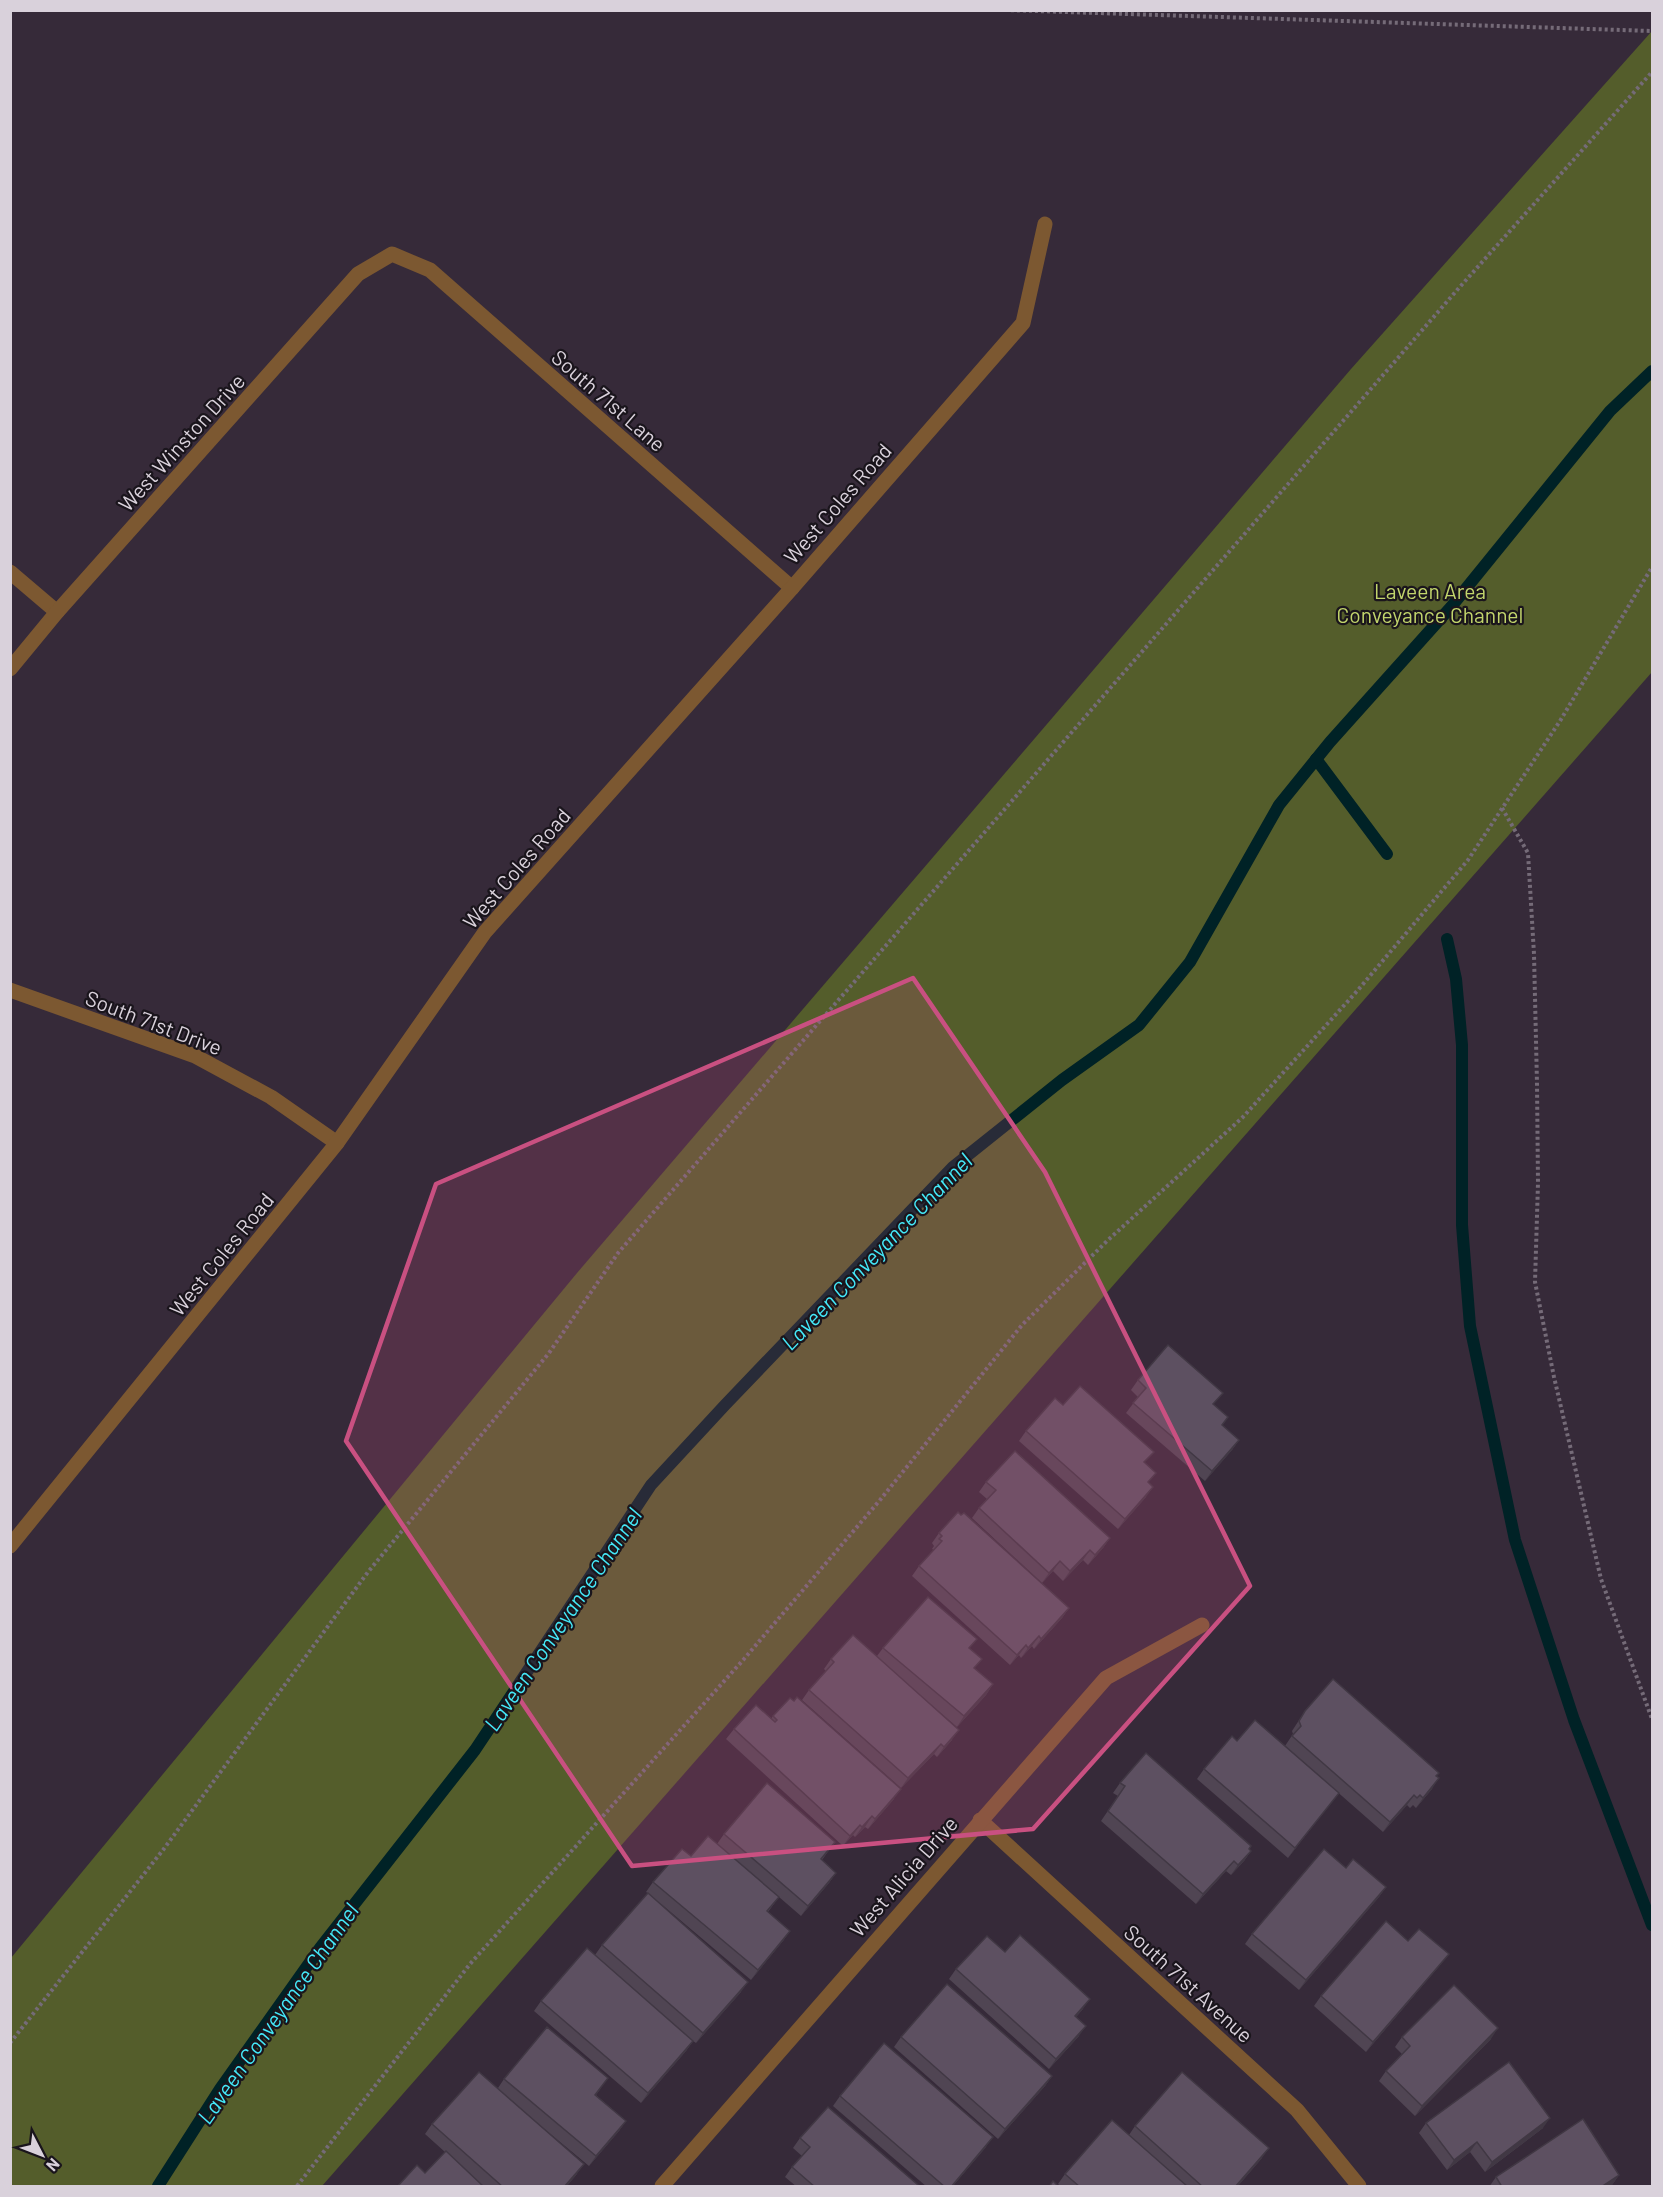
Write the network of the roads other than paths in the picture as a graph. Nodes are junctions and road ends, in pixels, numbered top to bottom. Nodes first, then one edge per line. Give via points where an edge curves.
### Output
1 (1045, 224) dead end
2 (392, 254) joint
3 (10, 572) edge
4 (792, 588) junction
5 (57, 612) junction
6 (10, 669) edge
7 (10, 990) edge
8 (337, 1143) junction
9 (10, 1546) edge
10 (1202, 1625) dead end
11 (980, 1820) junction
12 (662, 2187) edge
13 (1359, 2187) edge

1 - 4 street, West Coles Road via 1023,323
2 - 4 street, South 71st Lane via 430,270
2 - 5 street, West Winston Drive via 358,274
3 - 5 street
4 - 8 street, West Coles Road via 485,932
5 - 6 street, West Winston Drive
7 - 8 street, South 71st Drive via 195,1056 271,1097
8 - 9 street, West Coles Road
10 - 11 street, West Alicia Drive via 1106,1678
11 - 12 street, West Alicia Drive
11 - 13 street, South 71st Avenue via 1297,2110

